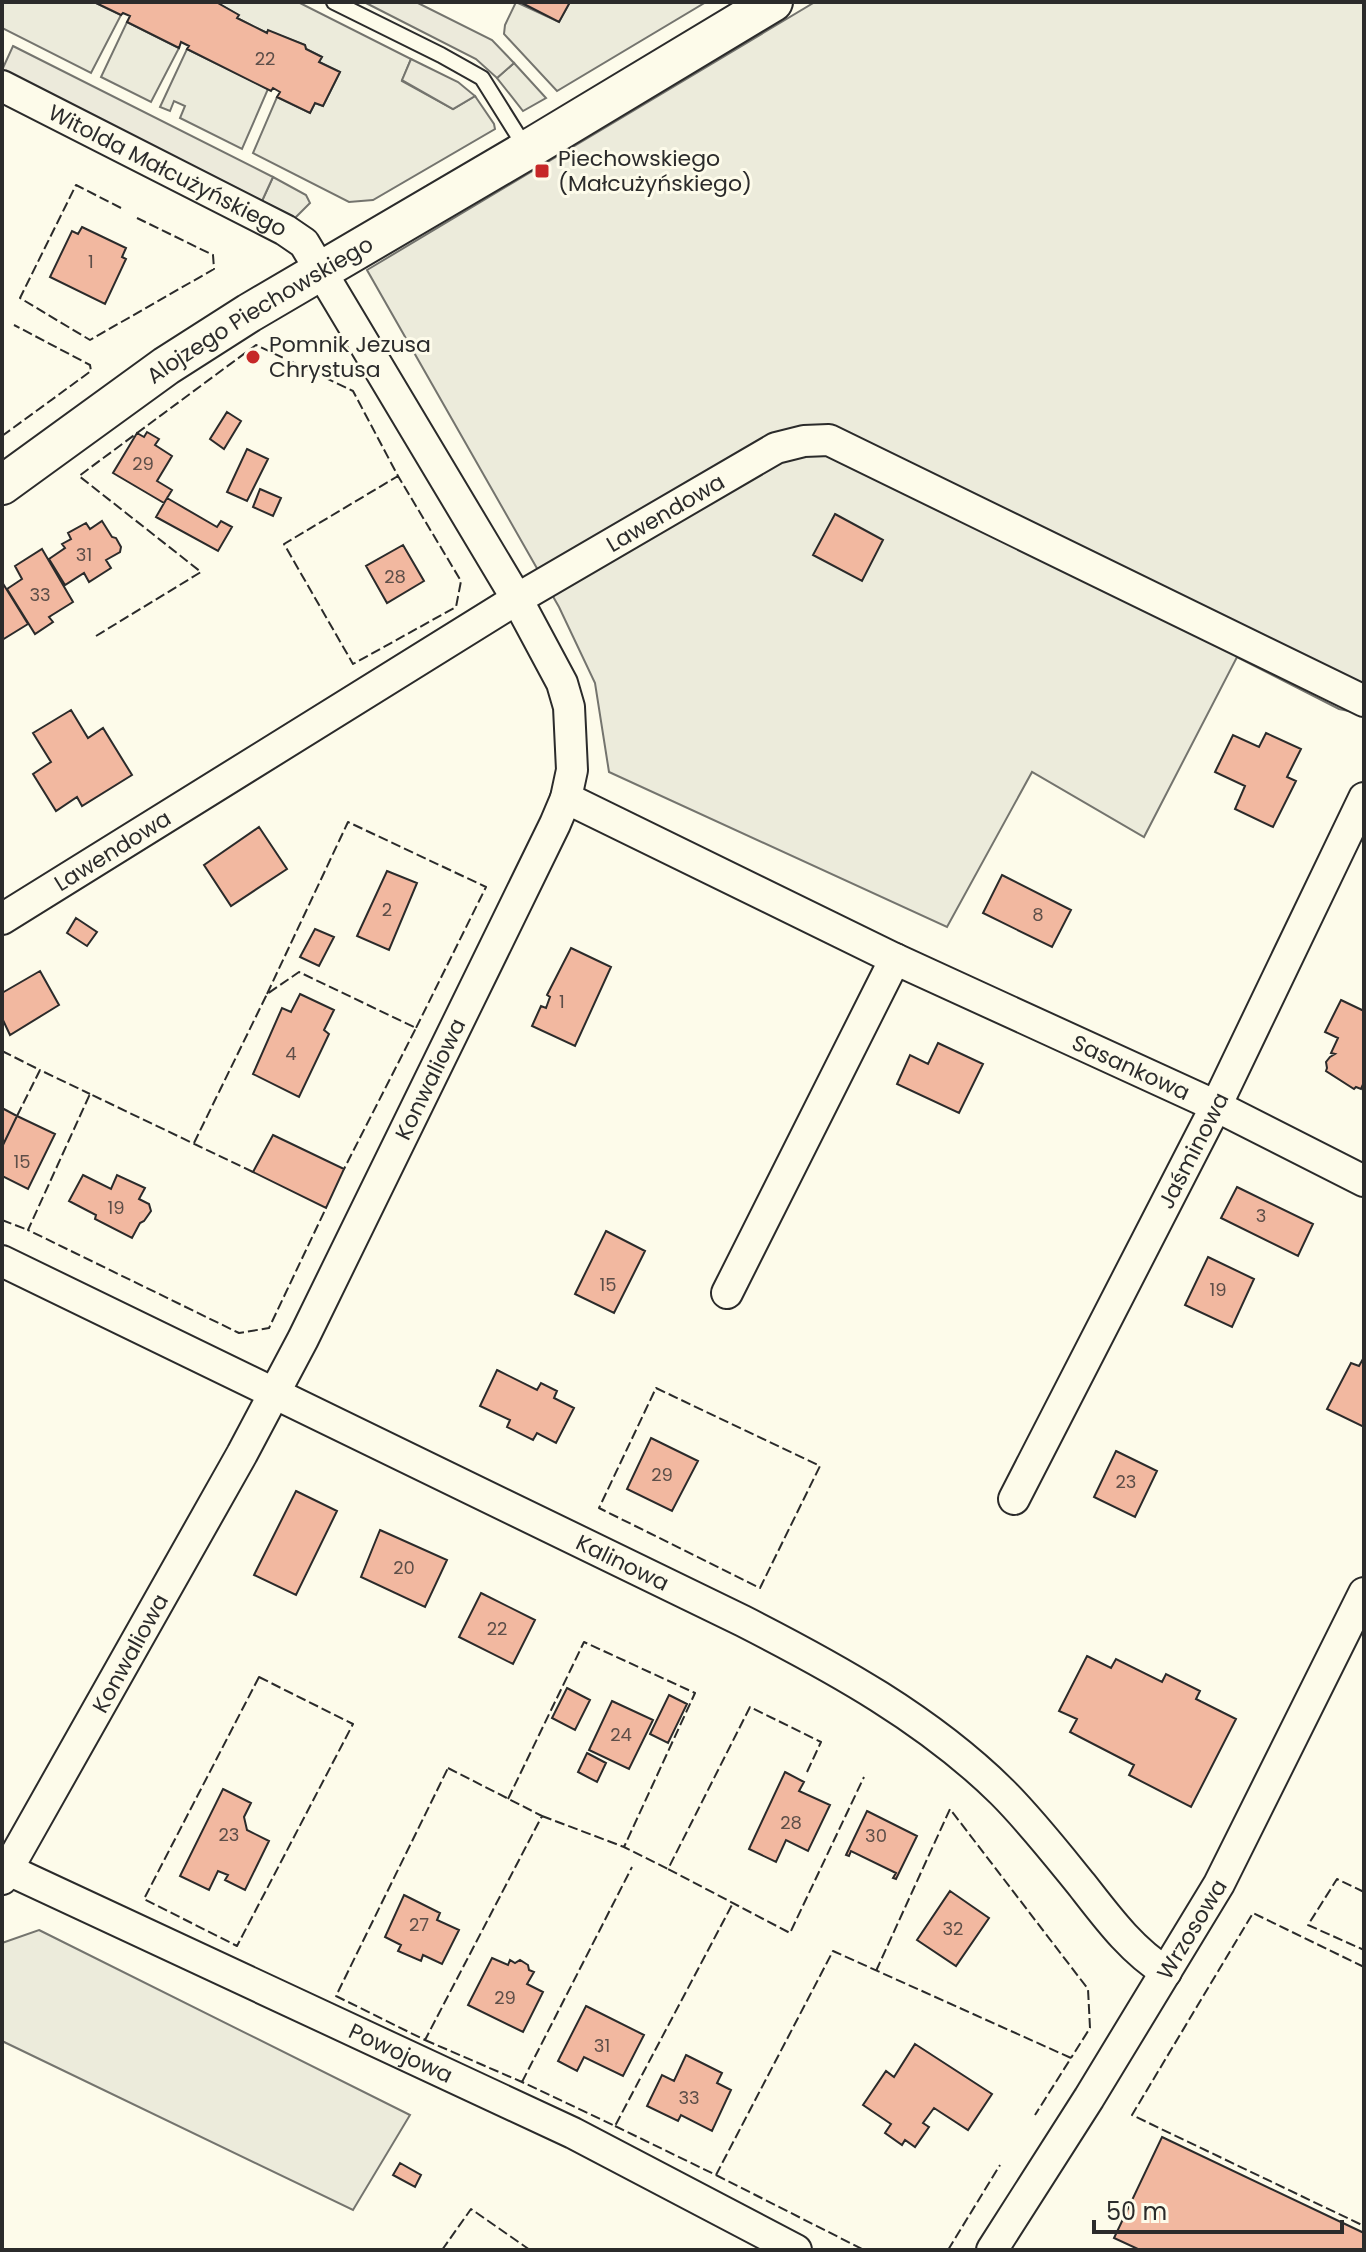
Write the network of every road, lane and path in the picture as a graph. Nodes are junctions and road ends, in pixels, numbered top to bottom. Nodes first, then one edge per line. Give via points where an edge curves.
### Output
1 (334, 2) edge
2 (773, 2) edge
3 (2, 86) edge
4 (527, 150) junction
5 (321, 269) junction
6 (2, 485) edge
7 (517, 599) junction
8 (1364, 701) edge
9 (566, 798) junction
10 (1364, 798) edge
11 (2, 919) edge
12 (895, 959) junction
13 (1216, 1106) junction
14 (1364, 1181) edge
15 (2, 1261) edge
16 (727, 1293) dead end
17 (274, 1393) junction
18 (1014, 1499) dead end
19 (1364, 1593) edge
20 (4, 1872) edge
21 (1166, 1972) junction
22 (796, 2250) edge
23 (992, 2250) edge

1 - 4 lane via 482,78
2 - 4 street, Alojzego Piechowskiego
3 - 5 street, Witolda Małcużyńskiego via 285,230 304,243
4 - 5 street, Alojzego Piechowskiego
5 - 6 street, Alojzego Piechowskiego via 166,366
5 - 7 street, Konwaliowa
7 - 8 street, Lawendowa via 776,448 829,440
7 - 9 street, Konwaliowa via 562,683 569,707 572,770
7 - 11 street, Lawendowa
9 - 12 street, Sasankowa
9 - 17 street, Konwaliowa
10 - 13 street, Jaśminowa
12 - 13 street, Sasankowa
12 - 16 street
13 - 14 street, Sasankowa
13 - 18 street, Jaśminowa
15 - 17 street, Kalinowa
17 - 20 street, Konwaliowa
17 - 21 street, Kalinowa via 743,1621 904,1713 956,1750 1002,1793 1113,1926
19 - 21 street, Wrzosowa via 1219,1884
20 - 22 street, Powojowa via 573,2133
21 - 23 street, Wrzosowa

